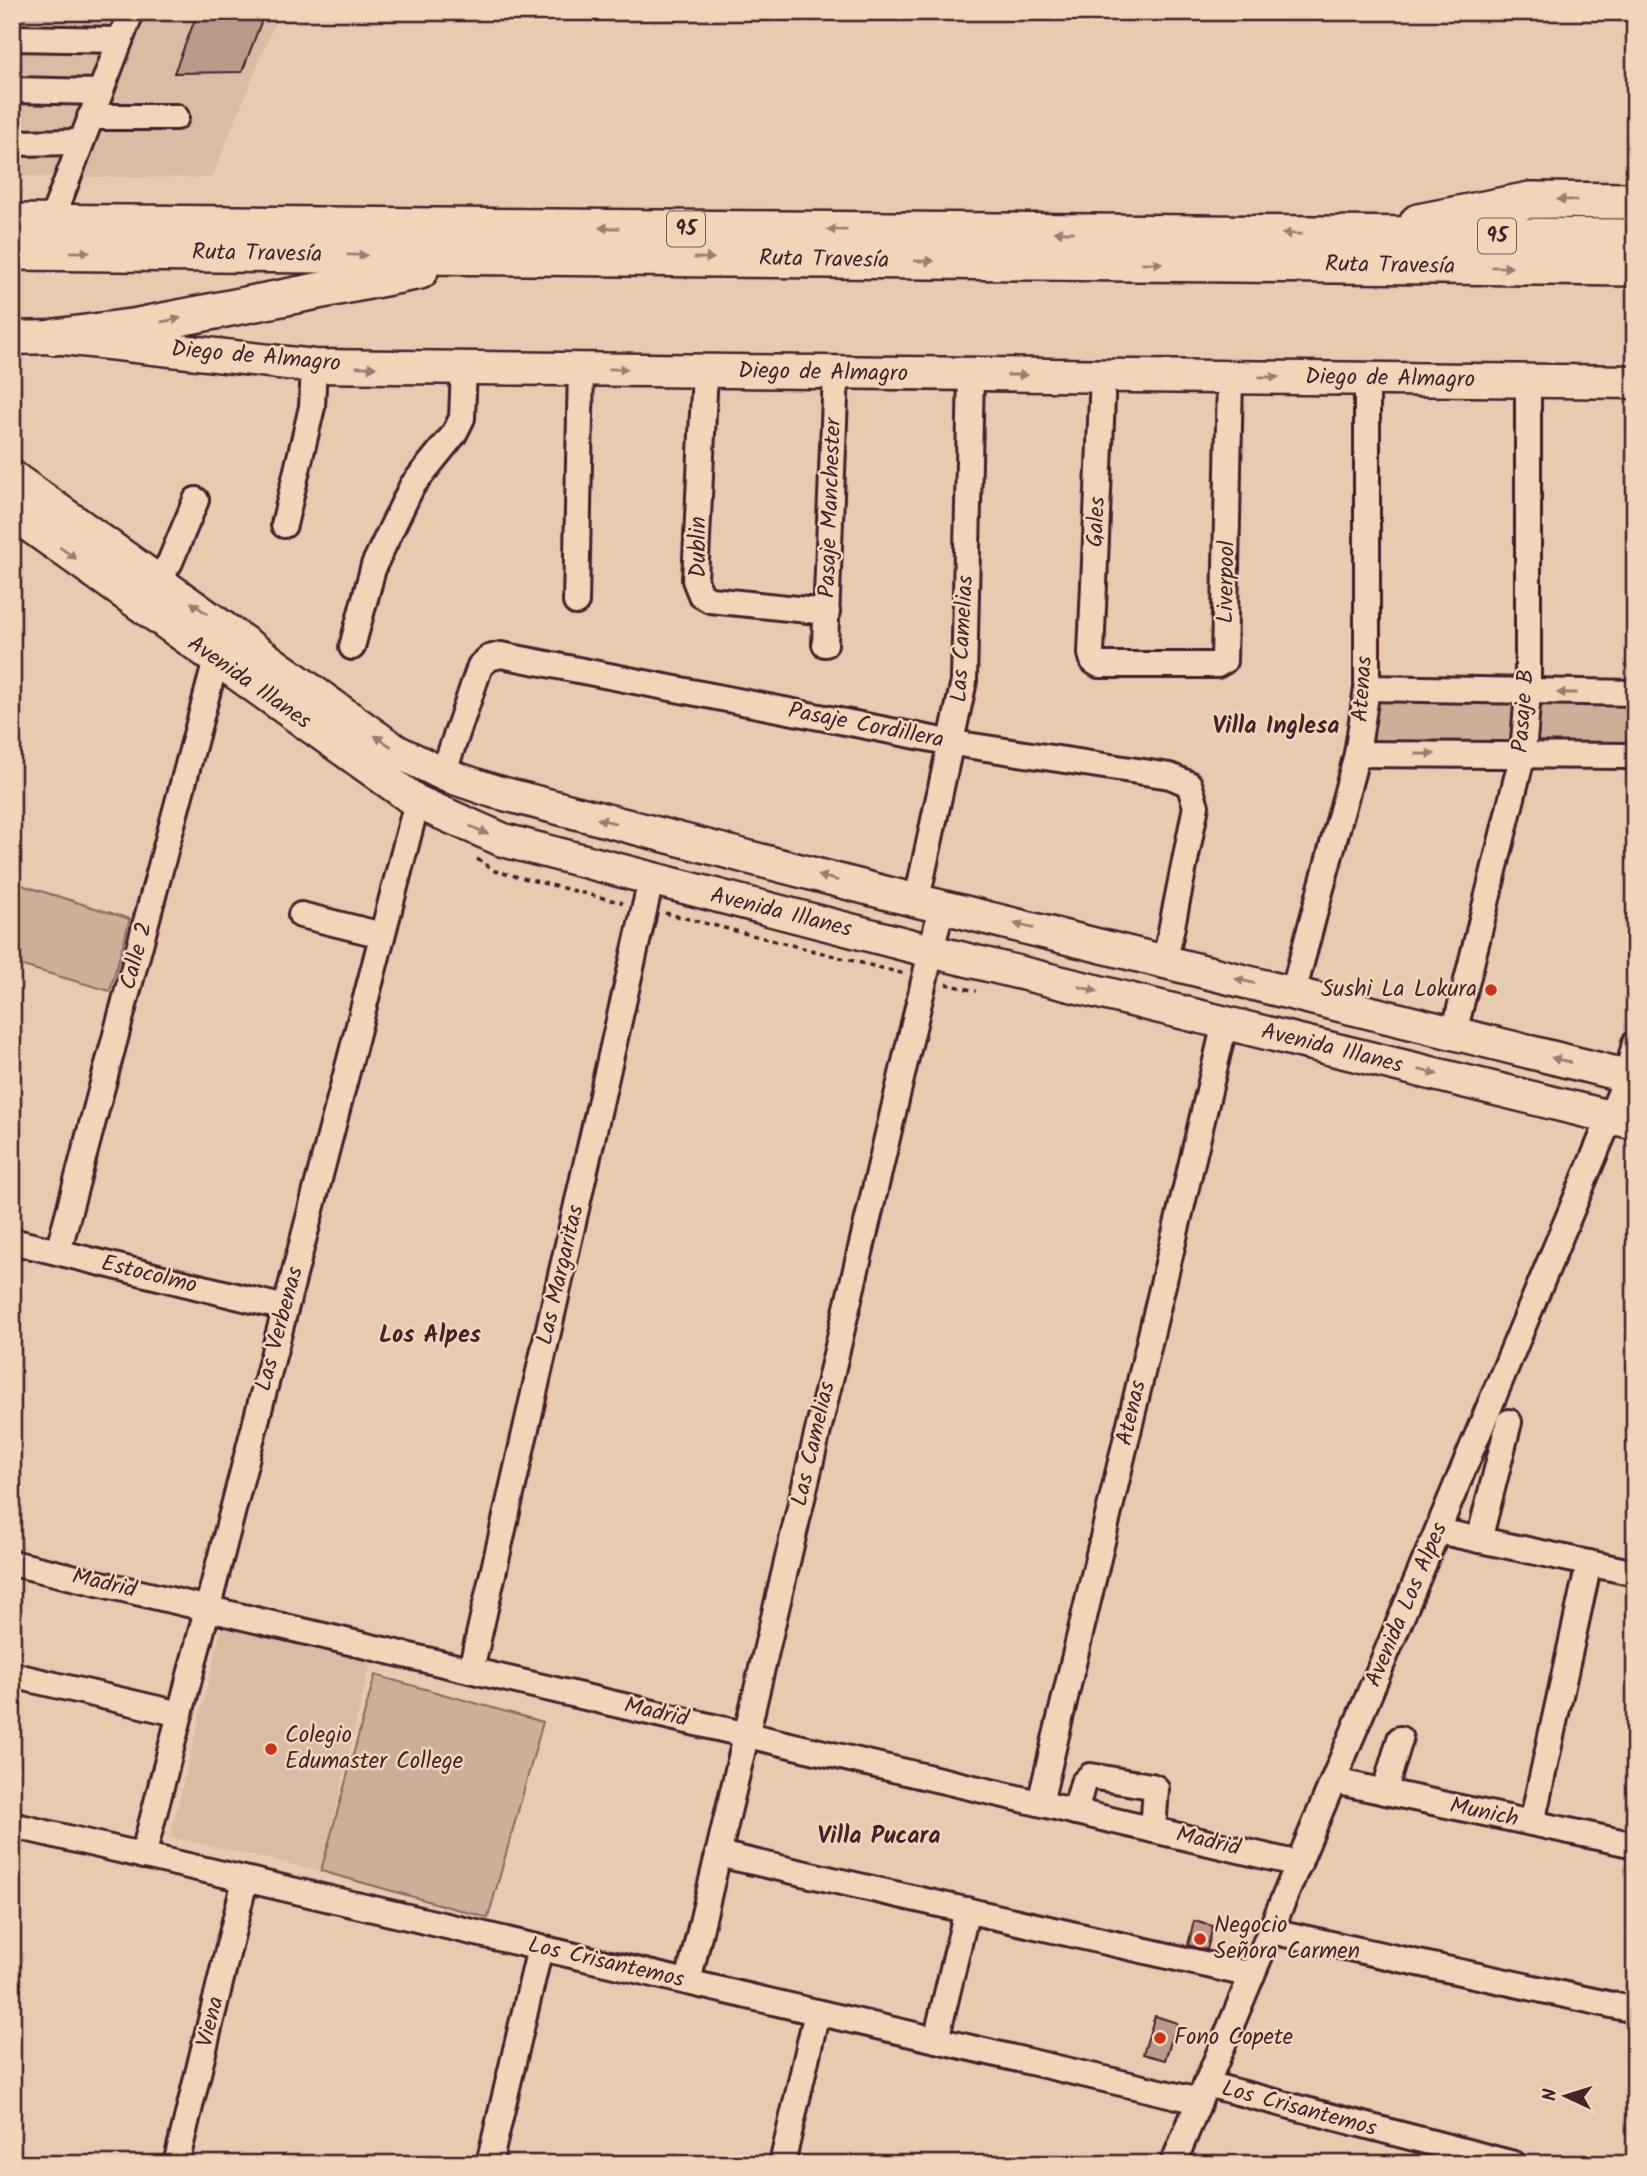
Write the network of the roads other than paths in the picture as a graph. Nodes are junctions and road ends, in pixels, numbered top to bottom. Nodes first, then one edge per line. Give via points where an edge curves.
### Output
1 (131, 12) edge
2 (12, 38) edge
3 (120, 40) junction
4 (12, 90) edge
5 (100, 92) junction
6 (90, 117) junction
7 (176, 117) dead end
8 (12, 142) edge
9 (81, 142) junction
10 (1635, 201) edge
11 (12, 222) edge
12 (51, 222) junction
13 (1360, 235) junction
14 (1635, 237) edge
15 (12, 252) edge
16 (514, 256) junction
17 (1635, 268) edge
18 (55, 337) junction
19 (12, 338) edge
20 (314, 366) junction
21 (464, 368) junction
22 (581, 368) junction
23 (705, 371) junction
24 (836, 373) junction
25 (971, 374) junction
26 (1103, 375) junction
27 (1230, 377) junction
28 (1367, 377) junction
29 (1528, 382) junction
30 (1635, 382) edge
31 (12, 477) edge
32 (196, 500) dead end
33 (12, 513) edge
34 (284, 525) dead end
35 (159, 579) junction
36 (576, 602) dead end
37 (827, 612) junction
38 (825, 644) dead end
39 (352, 647) dead end
40 (216, 660) junction
41 (1099, 665) joint
42 (1367, 688) junction
43 (1528, 693) junction
44 (1635, 693) edge
45 (953, 743) junction
46 (1523, 753) junction
47 (1357, 754) junction
48 (1635, 757) edge
49 (443, 774) junction
50 (417, 802) junction
51 (652, 880) junction
52 (929, 902) junction
53 (301, 915) dead end
54 (382, 935) junction
55 (931, 951) junction
56 (1165, 961) junction
57 (1293, 993) junction
58 (1225, 1023) junction
59 (1454, 1033) junction
60 (1635, 1043) edge
61 (1631, 1078) edge
62 (1622, 1120) edge
63 (12, 1241) edge
64 (58, 1252) junction
65 (285, 1308) junction
66 (1509, 1422) dead end
67 (1438, 1531) junction
68 (1479, 1540) junction
69 (12, 1563) edge
70 (1589, 1563) junction
71 (1635, 1573) edge
72 (208, 1608) junction
73 (471, 1670) junction
74 (12, 1675) edge
75 (180, 1714) junction
76 (746, 1735) junction
77 (1400, 1739) dead end
78 (1334, 1781) junction
79 (1384, 1791) junction
80 (1040, 1803) junction
81 (1075, 1812) junction
82 (1532, 1823) junction
83 (12, 1825) edge
84 (1153, 1830) junction
85 (1635, 1845) edge
86 (718, 1854) junction
87 (143, 1856) junction
88 (1299, 1864) junction
89 (245, 1880) junction
90 (967, 1910) junction
91 (1270, 1931) junction
92 (540, 1948) junction
93 (1252, 1975) junction
94 (688, 1982) junction
95 (1635, 2010) edge
96 (817, 2012) junction
97 (936, 2040) junction
98 (1202, 2093) junction
99 (1503, 2163) edge
100 (176, 2164) edge
101 (489, 2164) edge
102 (782, 2164) edge
103 (1173, 2164) edge

1 - 3 street
2 - 3 street
3 - 5 street
4 - 5 street
5 - 6 street
6 - 7 street
6 - 9 street
8 - 9 street
9 - 12 street
10 -> 13 highway via 1505,203
11 - 12 highway, Ruta Travesía / 95
13 -> 12 highway, Ruta Travesía / 95
13 - 14 highway, Ruta Travesía / 95
15 -> 16 highway, Ruta Travesía / 95
16 -> 17 highway, Ruta Travesía / 95
18 -> 16 highway via 138,326
18 - 19 main road, Diego de Almagro
18 - 20 main road, Diego de Almagro
20 -> 21 main road, Diego de Almagro
20 - 34 street via 312,407
21 - 22 main road, Diego de Almagro
21 - 39 street via 462,418 412,486 374,565
22 -> 23 main road, Diego de Almagro
22 - 36 street
23 - 24 main road, Diego de Almagro
23 - 37 street, Dublin via 695,580 701,594 710,600
24 - 25 main road, Diego de Almagro
24 - 37 street, Pasaje Manchester
25 -> 26 main road, Diego de Almagro
25 - 45 street, Las Camelias via 964,681
26 - 27 main road, Diego de Almagro
26 - 41 street, Gales via 1091,654
27 -> 28 main road, Diego de Almagro
27 - 41 street, Liverpool via 1224,661 1217,665
28 - 29 main road, Diego de Almagro
28 - 42 street, Atenas
29 - 30 main road, Diego de Almagro
29 - 43 street, Pasaje B
31 - 35 main road, Avenida Illanes
32 - 35 street
33 -> 40 main road, Avenida Illanes
49 -> 35 main road, Avenida Illanes via 376,737
37 - 38 street, Pasaje Manchester
40 - 50 main road, Avenida Illanes
40 - 64 street, Calle 2
42 - 43 street
42 - 47 street, Atenas
44 -> 43 street
43 - 46 street, Pasaje B
45 - 49 street, Pasaje Cordillera via 501,655 480,666
45 - 52 street, Las Camelias
45 - 56 street, Pasaje Cordillera via 1170,776 1189,784 1196,806
47 -> 46 street
46 - 48 street
46 - 59 street, Pasaje B
47 - 57 street, Atenas
52 -> 49 main road, Avenida Illanes via 493,791
50 -> 51 main road, Avenida Illanes via 503,840
50 - 54 street, Las Verbenas
51 - 55 main road, Avenida Illanes
51 - 73 street, Las Margaritas
52 - 55 street, Las Camelias
56 -> 52 main road, Avenida Illanes
53 - 54 street
54 - 65 street, Las Verbenas
55 -> 58 main road, Avenida Illanes
55 - 76 street, Las Camelias
57 -> 56 main road, Avenida Illanes
57 - 59 main road, Avenida Illanes
58 -> 62 main road, Avenida Illanes
58 - 80 street, Atenas
61 -> 59 main road, Avenida Illanes
60 - 61 street, Avenida Los Alpes
61 - 62 street, Avenida Los Alpes
62 - 67 street, Avenida Los Alpes
63 - 64 street, Estocolmo
64 - 65 street, Estocolmo
65 - 72 street, Las Verbenas
66 - 68 street
67 - 68 street
67 - 78 street, Avenida Los Alpes
68 - 70 street
69 - 72 street, Madrid
70 - 71 street
70 - 82 street
72 - 73 street, Madrid
72 - 75 street, Las Verbenas
73 - 76 street, Madrid
74 - 75 street
75 - 87 street, Las Verbenas
76 - 80 street, Madrid
76 - 86 street, Las Camelias
77 - 79 street
78 - 79 street, Munich
78 - 88 street, Avenida Los Alpes
79 - 82 street, Munich
80 - 81 street, Madrid
81 - 84 street, Madrid
81 - 84 street via 1083,1783 1090,1776 1151,1786 1158,1796
82 - 85 street, Munich
83 - 87 street, Los Crisantemos
84 - 88 street, Madrid
86 - 90 street
86 - 94 street, Las Camelias
87 - 89 street, Los Crisantemos
88 - 91 street, Avenida Los Alpes
89 - 92 street, Los Crisantemos
89 - 100 street, Viena
90 - 93 street
90 - 97 street
91 - 93 street, Avenida Los Alpes
91 - 95 street
92 - 94 street, Los Crisantemos
92 - 101 street
93 - 98 street, Avenida Los Alpes
94 - 96 street, Los Crisantemos
96 - 97 street, Los Crisantemos
96 - 102 street
97 - 98 street, Los Crisantemos
98 - 99 street, Los Crisantemos
98 - 103 street, Avenida Los Alpes

